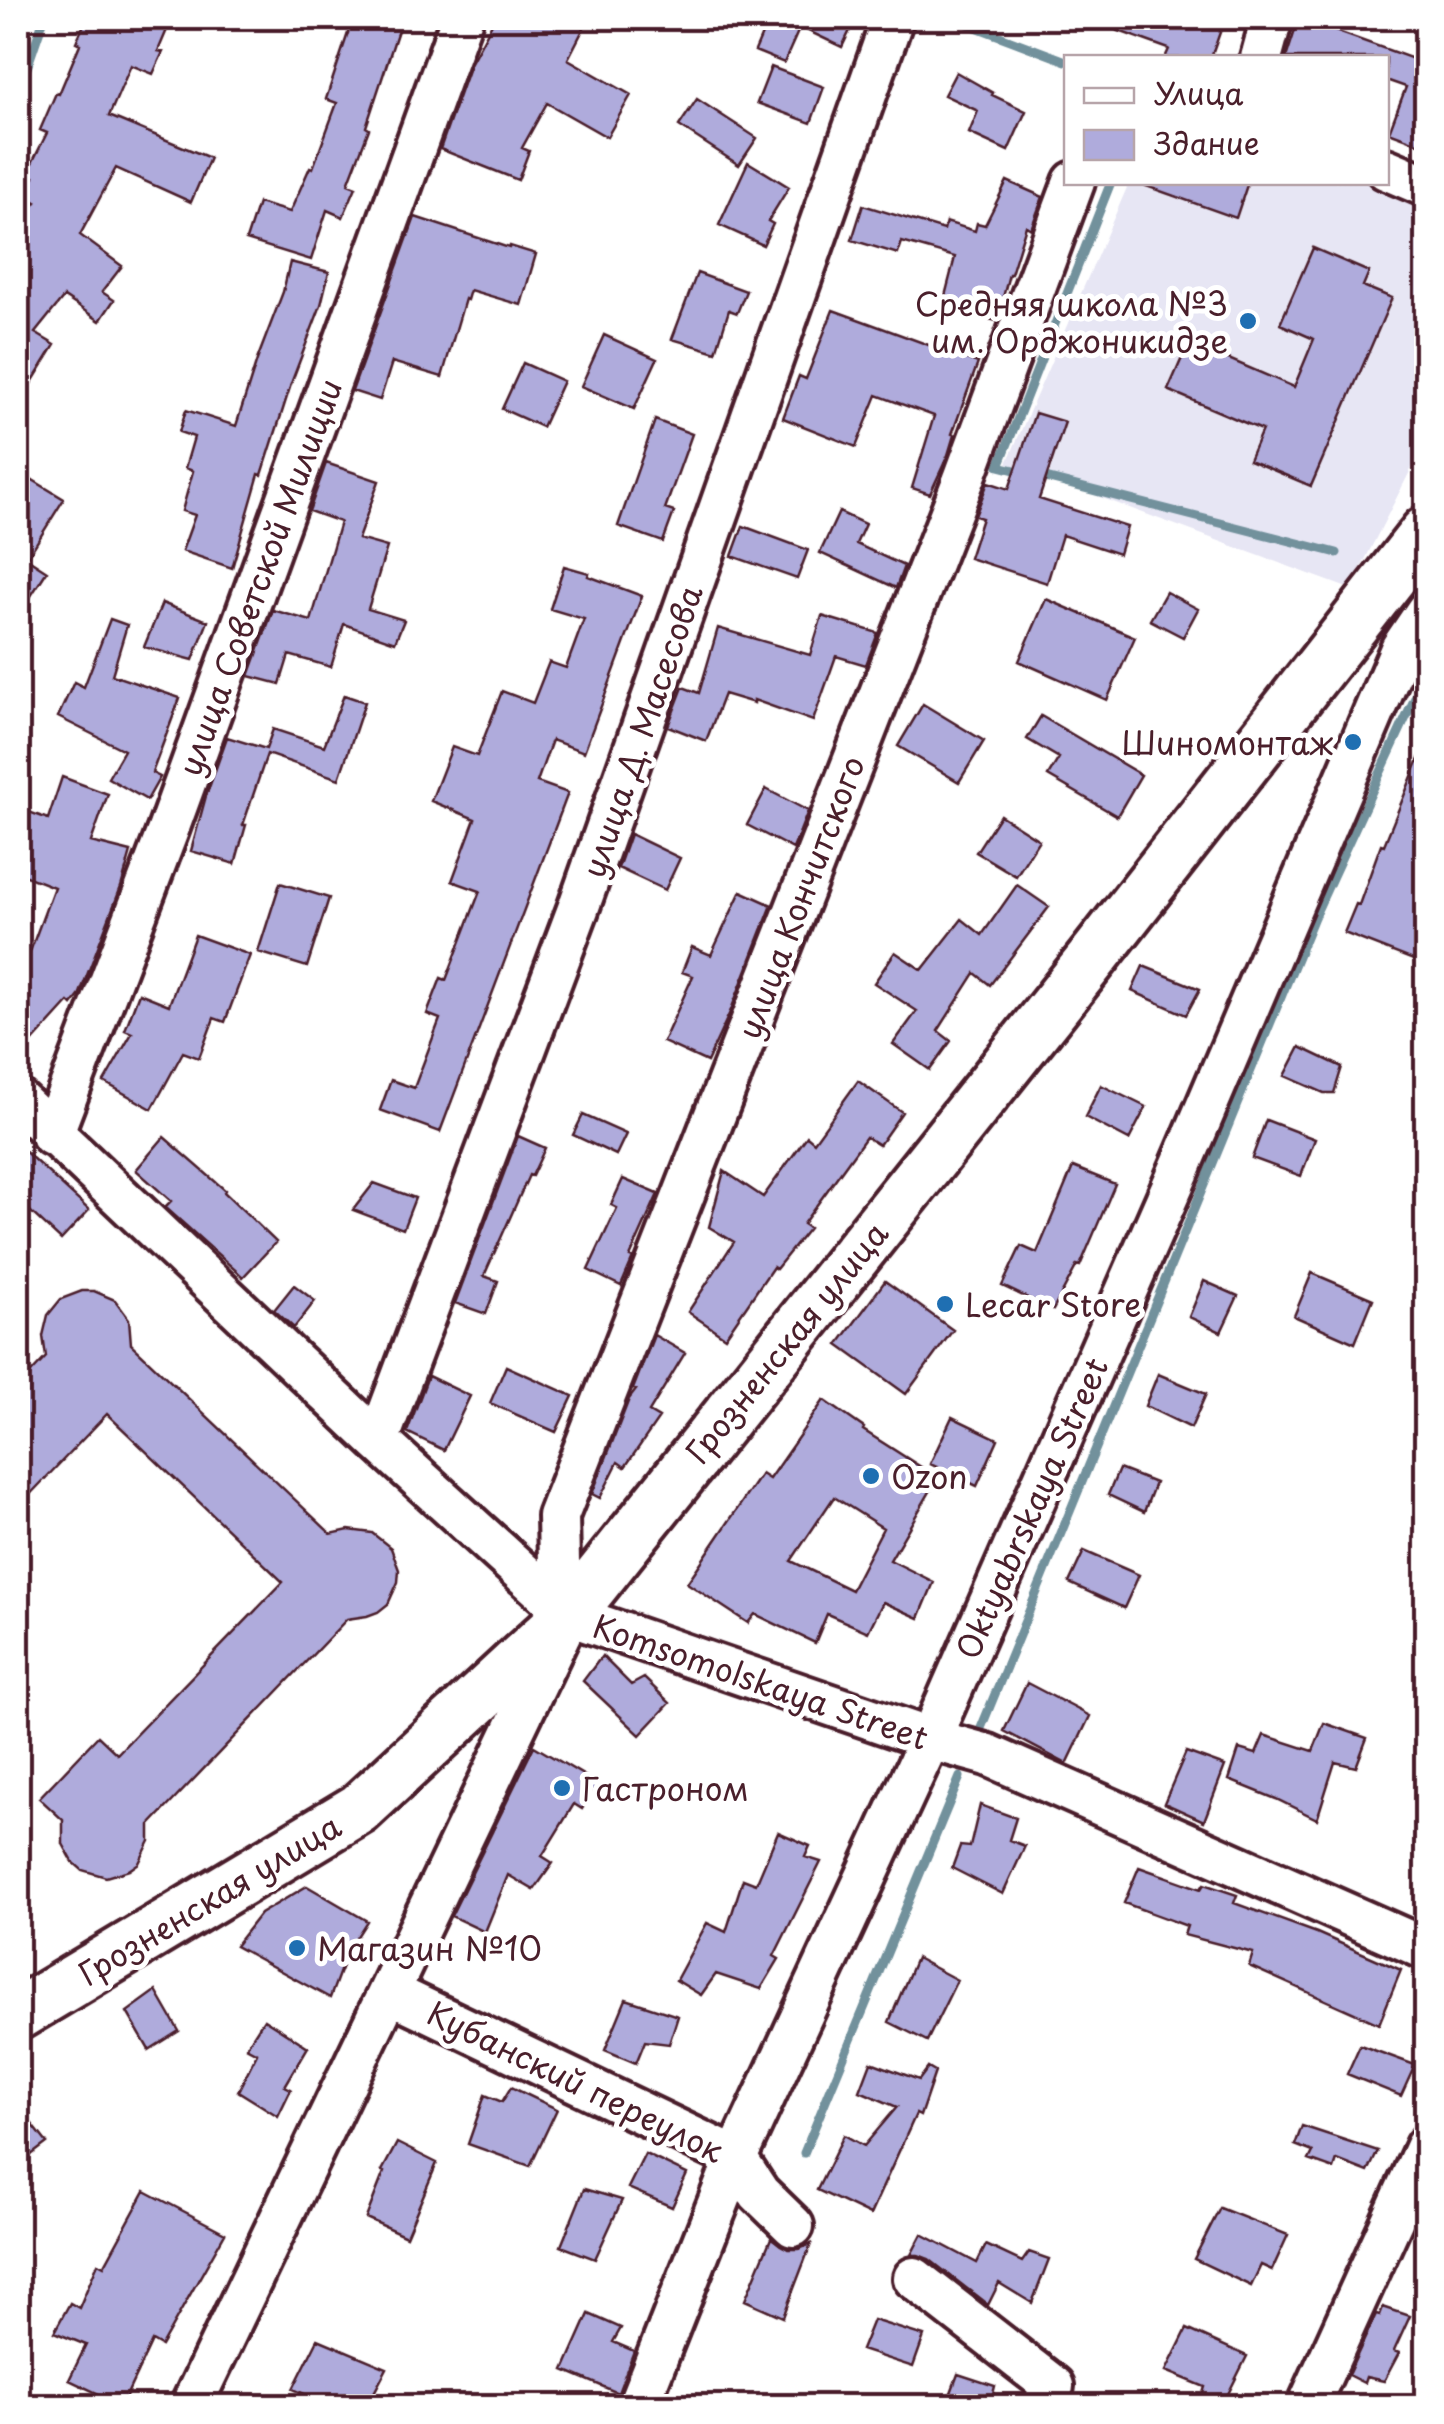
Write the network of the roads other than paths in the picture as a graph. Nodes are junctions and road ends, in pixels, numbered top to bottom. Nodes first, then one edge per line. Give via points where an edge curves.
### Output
1 (462, 18) edge
2 (893, 18) edge
3 (1272, 18) edge
4 (1261, 55) edge
5 (1389, 170) edge
6 (1073, 185) edge
7 (1426, 186) edge
8 (1426, 532) edge
9 (1426, 612) edge
10 (18, 1100) edge
11 (52, 1135) junction
12 (378, 1442) junction
13 (568, 1615) junction
14 (930, 1738) junction
15 (1426, 1949) edge
16 (390, 1992) junction
17 (18, 2014) edge
18 (1426, 2146) edge
19 (736, 2158) junction
20 (794, 2226) dead end
21 (914, 2278) dead end
22 (190, 2406) edge
23 (638, 2406) edge
24 (1043, 2406) edge
25 (1308, 2406) edge

1 - 11 street, улица Советской Милиции
2 - 12 street, улица Д. Масесова via 578,908
3 - 4 street
5 - 7 street
6 - 13 street, улица Кончитского via 558,1516
8 - 13 main road, Грозненская улица
9 - 14 street, Oktyabrskaya Street via 1400,649
10 - 11 street, Komsomolskaya Street
11 - 12 street, Komsomolskaya Street
12 - 13 street, Komsomolskaya Street
13 - 14 street, Komsomolskaya Street
13 - 16 street
13 - 17 main road, Грозненская улица via 359,1809
14 - 15 street, Komsomolskaya Street via 988,1755
14 - 19 street, Oktyabrskaya Street
16 - 19 street, Кубанский переулок
16 - 22 street
18 - 25 street
19 - 20 street, Кубанский переулок via 759,2193
19 - 23 street, Oktyabrskaya Street
21 - 24 street via 1053,2386

